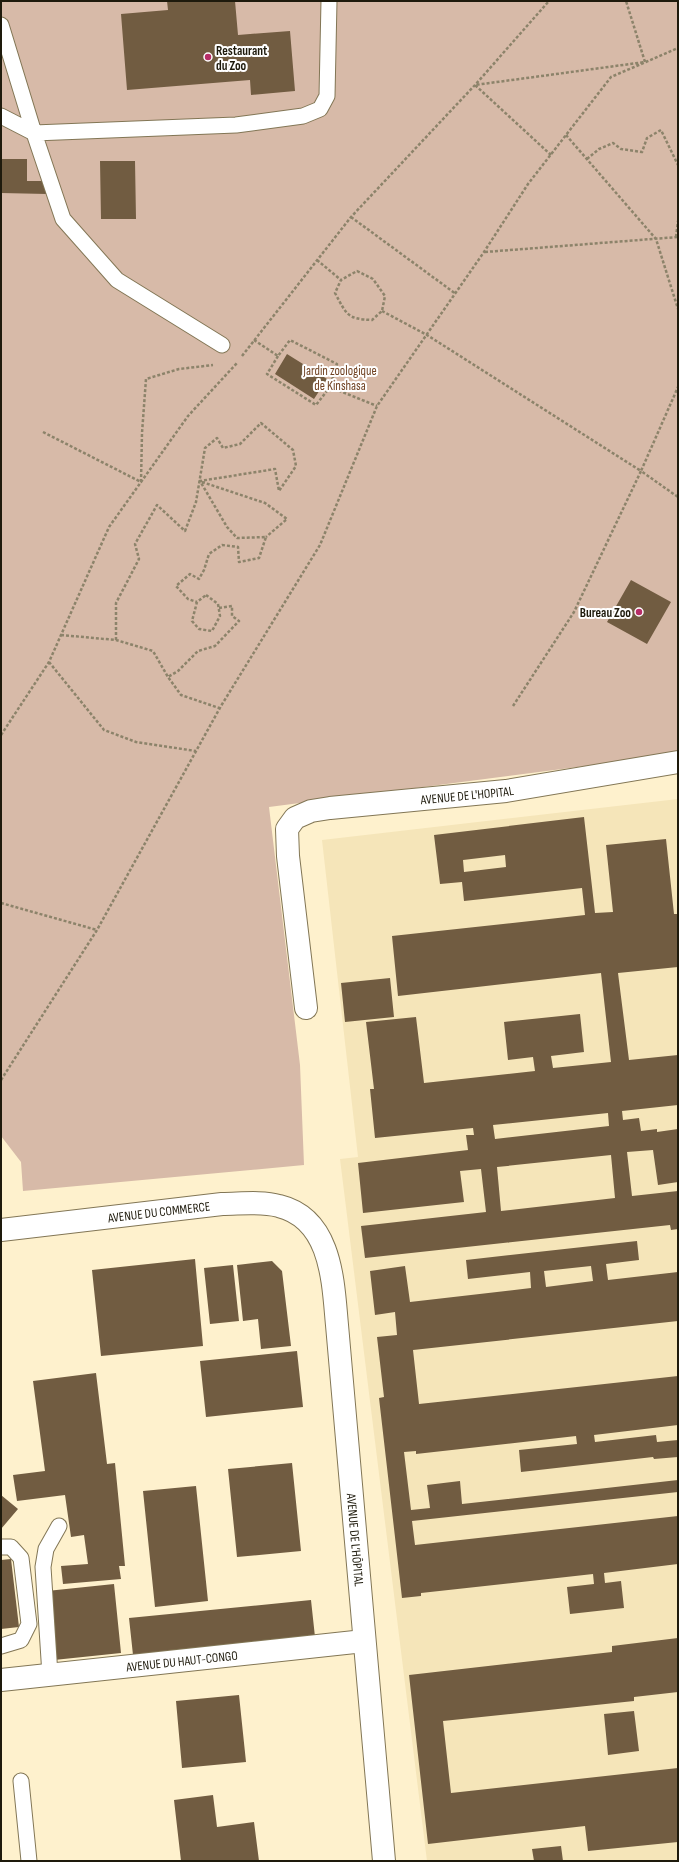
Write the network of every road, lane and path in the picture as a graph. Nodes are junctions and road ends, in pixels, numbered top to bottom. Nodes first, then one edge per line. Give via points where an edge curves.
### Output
1 (329, 1) edge
2 (550, 1) edge
3 (626, 1) edge
4 (1, 25) edge
5 (678, 48) edge
6 (644, 62) junction
7 (475, 85) junction
8 (1, 116) edge
9 (34, 133) junction
10 (566, 135) junction
11 (551, 155) junction
12 (587, 159) junction
13 (678, 165) edge
14 (351, 217) junction
15 (678, 221) edge
16 (677, 237) edge
17 (656, 239) junction
18 (484, 252) junction
19 (317, 260) junction
20 (341, 280) junction
21 (456, 294) junction
22 (678, 309) edge
23 (382, 311) junction
24 (427, 335) junction
25 (254, 340) junction
26 (222, 345) dead end
27 (278, 356) junction
28 (237, 362) junction
29 (230, 363) dead end
30 (216, 365) dead end
31 (330, 387) junction
32 (678, 387) edge
33 (377, 406) junction
34 (43, 432) dead end
35 (641, 471) junction
36 (200, 481) junction
37 (141, 482) junction
38 (678, 497) edge
39 (266, 537) junction
40 (197, 602) junction
41 (219, 608) junction
42 (61, 635) junction
43 (116, 640) junction
44 (49, 662) junction
45 (168, 677) junction
46 (513, 706) dead end
47 (219, 708) junction
48 (1, 735) edge
49 (196, 751) junction
50 (678, 762) edge
51 (1, 903) edge
52 (97, 930) junction
53 (306, 1008) dead end
54 (1, 1080) edge
55 (310, 1225) joint
56 (1, 1230) edge
57 (59, 1526) dead end
58 (1, 1547) edge
59 (364, 1640) junction
60 (1, 1646) edge
61 (50, 1675) junction
62 (1, 1680) edge
63 (21, 1781) dead end
64 (28, 1861) edge
65 (384, 1861) edge

1 - 9 lane via 327,96 320,108 303,116 236,125
2 - 7 path
3 - 6 path
4 - 9 lane
5 - 6 path
6 - 7 path
6 - 10 path via 610,77
7 - 11 path
7 - 14 path
8 - 9 lane
9 - 26 lane via 64,219 118,280
10 - 11 path
10 - 12 path
11 - 18 path via 528,184
12 - 13 path via 599,149 614,143 621,148 642,152 647,138 661,130
12 - 17 path
14 - 19 path
14 - 21 path
15 - 16 path
16 - 17 path
17 - 18 path
17 - 22 path
18 - 21 path
19 - 20 path
19 - 25 path
20 - 23 path via 356,271 373,279 385,296
20 - 23 path via 335,293 345,312 354,319 372,320
21 - 24 path
23 - 24 path
24 - 33 path
24 - 35 path
25 - 27 path
25 - 28 path
27 - 31 path via 290,340 337,364
27 - 31 path via 267,374 316,405
28 - 29 path
28 - 37 path via 188,416
30 - 37 path via 179,369 146,379
31 - 33 path
32 - 35 path
33 - 47 path via 320,545
34 - 37 path
35 - 38 path
35 - 46 path via 574,612
36 - 36 path via 206,448 217,438 223,448 240,444 261,423 293,450 296,466 279,491 275,469
36 - 39 path via 227,527 237,538
36 - 39 path via 265,503 287,519
36 - 43 path via 196,502 185,531 156,505 135,544 139,560 116,603
37 - 42 path via 109,528
39 - 40 path via 259,558 239,562 238,547 222,545 209,554 199,579 190,574 176,586 188,599
40 - 41 path via 206,595 218,604
40 - 41 path via 192,621 199,629 212,631 220,616
41 - 45 path via 232,606 232,616 239,621 215,646 198,651 178,671
42 - 43 path
42 - 44 path
43 - 45 path via 153,651
44 - 48 path
44 - 49 path via 104,730 136,742
45 - 47 path via 181,696
47 - 49 path
49 - 52 path
50 - 53 street, AVENUE DE L'HOPITAL via 506,791 311,811 295,818 287,829 288,856
51 - 52 path
52 - 54 path
55 - 56 street, AVENUE DU COMMERCE via 298,1213 279,1206 222,1204
55 - 59 street, AVENUE DE L’HÔPITAL via 321,1239 332,1274
57 - 61 lane via 46,1549 43,1567
58 - 60 lane via 11,1547 21,1558 29,1624 21,1640
59 - 61 street, AVENUE DU HAUT-CONGO
59 - 65 street, AVENUE DE L’HÔPITAL
61 - 62 street, AVENUE DU HAUT-CONGO
63 - 64 lane

